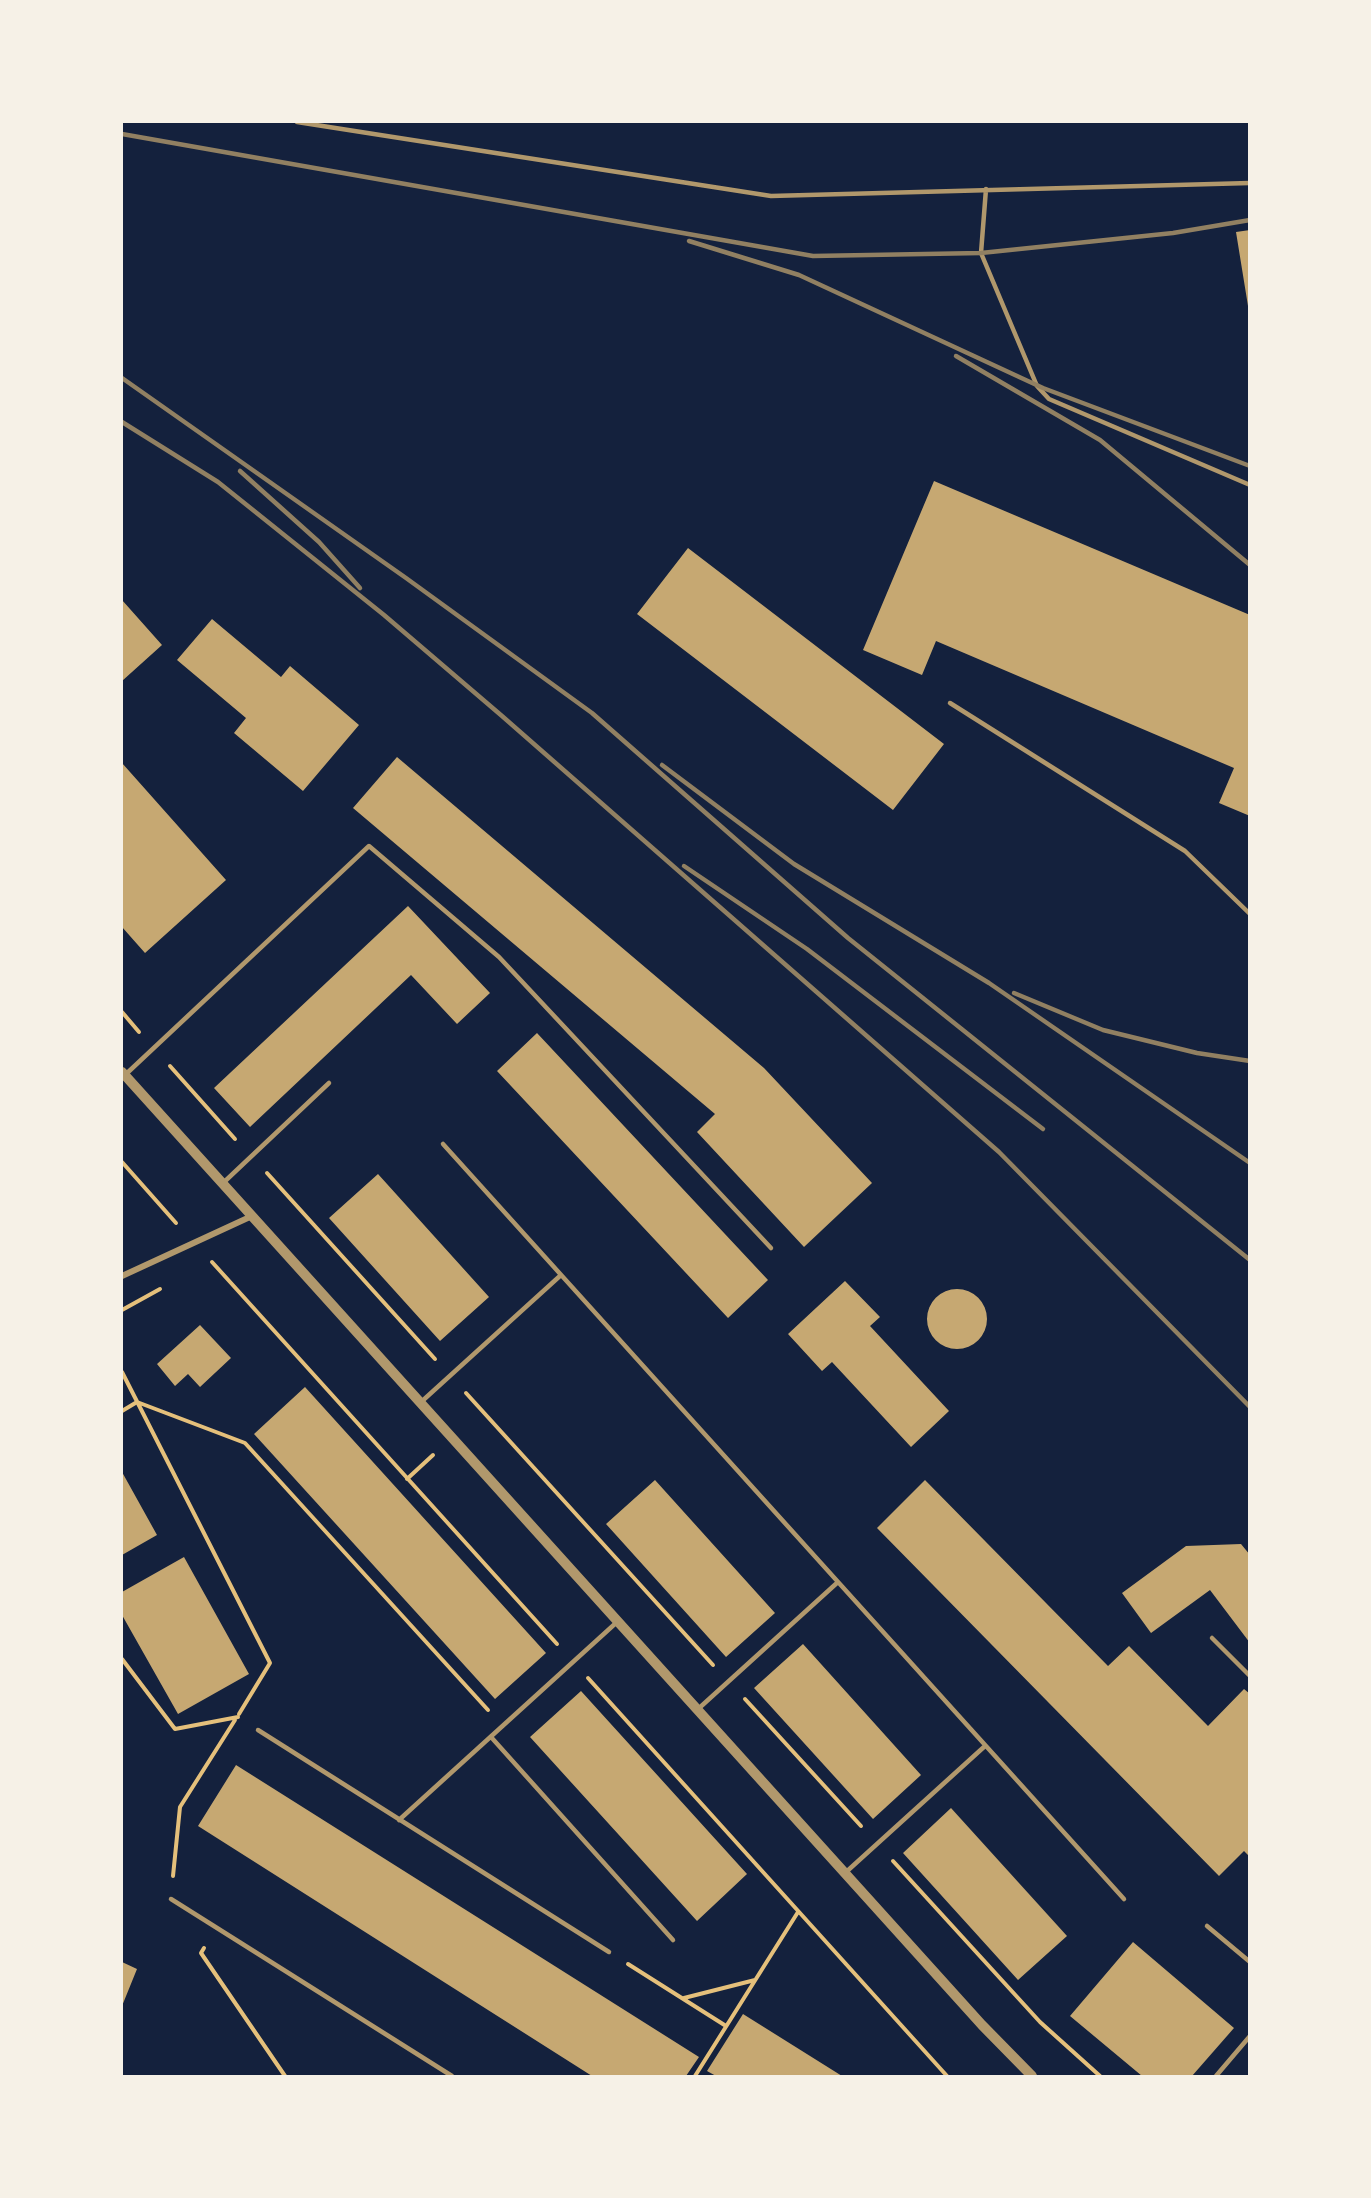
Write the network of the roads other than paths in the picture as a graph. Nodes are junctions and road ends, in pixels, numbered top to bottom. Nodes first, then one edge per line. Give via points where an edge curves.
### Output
1 (297, 122) edge
2 (1250, 183) edge
3 (986, 189) junction
4 (1250, 485) edge
5 (950, 703) dead end
6 (1250, 914) edge
7 (123, 1073) edge
8 (329, 1083) dead end
9 (443, 1144) dead end
10 (222, 1184) junction
11 (252, 1216) junction
12 (771, 1248) dead end
13 (561, 1275) junction
14 (122, 1276) edge
15 (420, 1403) junction
16 (838, 1582) junction
17 (618, 1622) junction
18 (1212, 1638) dead end
19 (1250, 1676) edge
20 (698, 1710) junction
21 (258, 1730) dead end
22 (491, 1737) junction
23 (985, 1746) junction
24 (399, 1820) junction
25 (845, 1873) junction
26 (171, 1899) road end
27 (1124, 1899) dead end
28 (1207, 1926) dead end
29 (673, 1940) dead end
30 (609, 1952) road end
31 (1250, 1962) edge
32 (1250, 2036) edge
33 (452, 2076) edge
34 (1032, 2076) edge
35 (1216, 2076) edge

1 - 3 lane via 771,196
2 - 3 lane
3 - 4 lane via 981,253 1037,386 1049,399
5 - 6 lane via 1185,851
7 - 10 street
7 - 12 lane via 369,846 499,957
8 - 10 lane
9 - 13 lane
10 - 11 street
11 - 14 street
11 - 15 street
13 - 15 lane
13 - 16 lane
15 - 17 street
16 - 20 lane
16 - 23 lane
17 - 20 street
17 - 22 lane
18 - 19 lane
20 - 25 street
21 - 24 lane
22 - 24 lane
22 - 29 lane
23 - 25 lane
23 - 27 lane
24 - 30 lane
25 - 34 street
26 - 33 lane
28 - 31 lane
32 - 35 lane

